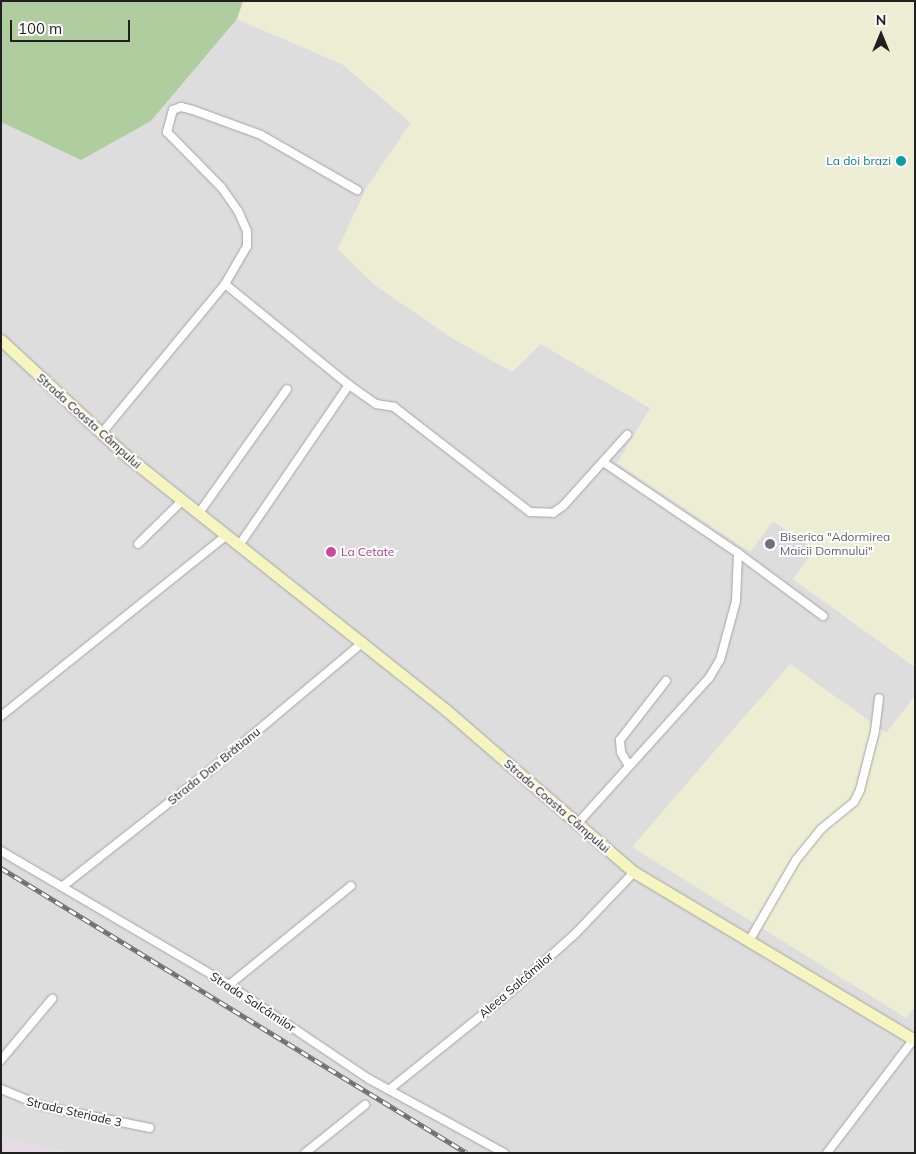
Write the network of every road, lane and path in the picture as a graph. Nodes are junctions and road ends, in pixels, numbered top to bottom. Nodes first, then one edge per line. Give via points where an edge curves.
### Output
1 (357, 190) dead end
2 (224, 284) junction
3 (1, 340) edge
4 (349, 385) junction
5 (287, 390) dead end
6 (102, 434) junction
7 (627, 435) dead end
8 (603, 462) junction
9 (183, 500) junction
10 (199, 513) junction
11 (228, 535) junction
12 (138, 544) dead end
13 (240, 544) junction
14 (738, 554) junction
15 (822, 616) dead end
16 (363, 642) junction
17 (666, 681) dead end
18 (879, 698) dead end
19 (1, 716) edge
20 (629, 766) junction
21 (576, 824) junction
22 (1, 851) edge
23 (634, 872) junction
24 (63, 886) junction
25 (351, 886) dead end
26 (749, 941) junction
27 (229, 984) junction
28 (52, 999) dead end
29 (914, 1040) edge
30 (1, 1060) edge
31 (1, 1089) edge
32 (390, 1089) junction
33 (365, 1105) dead end
34 (150, 1128) dead end
35 (305, 1153) edge
36 (504, 1153) edge
37 (827, 1153) edge

1 - 2 street via 261,135 193,110 181,107 172,110 168,132 221,187 247,231 247,246
2 - 4 street
2 - 6 street
3 - 6 street, Strada Coasta Câmpului
4 - 8 street via 376,404 394,407 530,512 553,513
4 - 13 street
5 - 10 street
6 - 9 street, Strada Coasta Câmpului
7 - 8 street
8 - 14 street
9 - 10 street, Strada Coasta Câmpului
9 - 12 street
10 - 11 street, Strada Coasta Câmpului
11 - 13 street, Strada Coasta Câmpului
11 - 19 street
13 - 16 street, Strada Coasta Câmpului
14 - 15 street
14 - 20 street via 736,601 720,660 709,678
16 - 21 street, Strada Coasta Câmpului
16 - 24 street, Strada Dan Brătianu via 213,768
17 - 20 street via 620,740 621,752
18 - 26 street via 875,731 854,802 821,830 796,860
20 - 21 street
21 - 23 street, Strada Coasta Câmpului
22 - 24 street, Strada Salcâmilor
23 - 26 street, Strada Coasta Câmpului
23 - 32 street, Aleea Salcâmilor via 576,933 508,994
24 - 27 street, Strada Salcâmilor
25 - 27 street
26 - 29 street, Strada Coasta Câmpului
27 - 32 street, Strada Salcâmilor via 369,1079
28 - 30 street
29 - 37 street, Strada Coasta Câmpului
31 - 34 street, Strada Steriade 3 via 42,1106
32 - 36 street, Strada Salcâmilor
33 - 35 street

